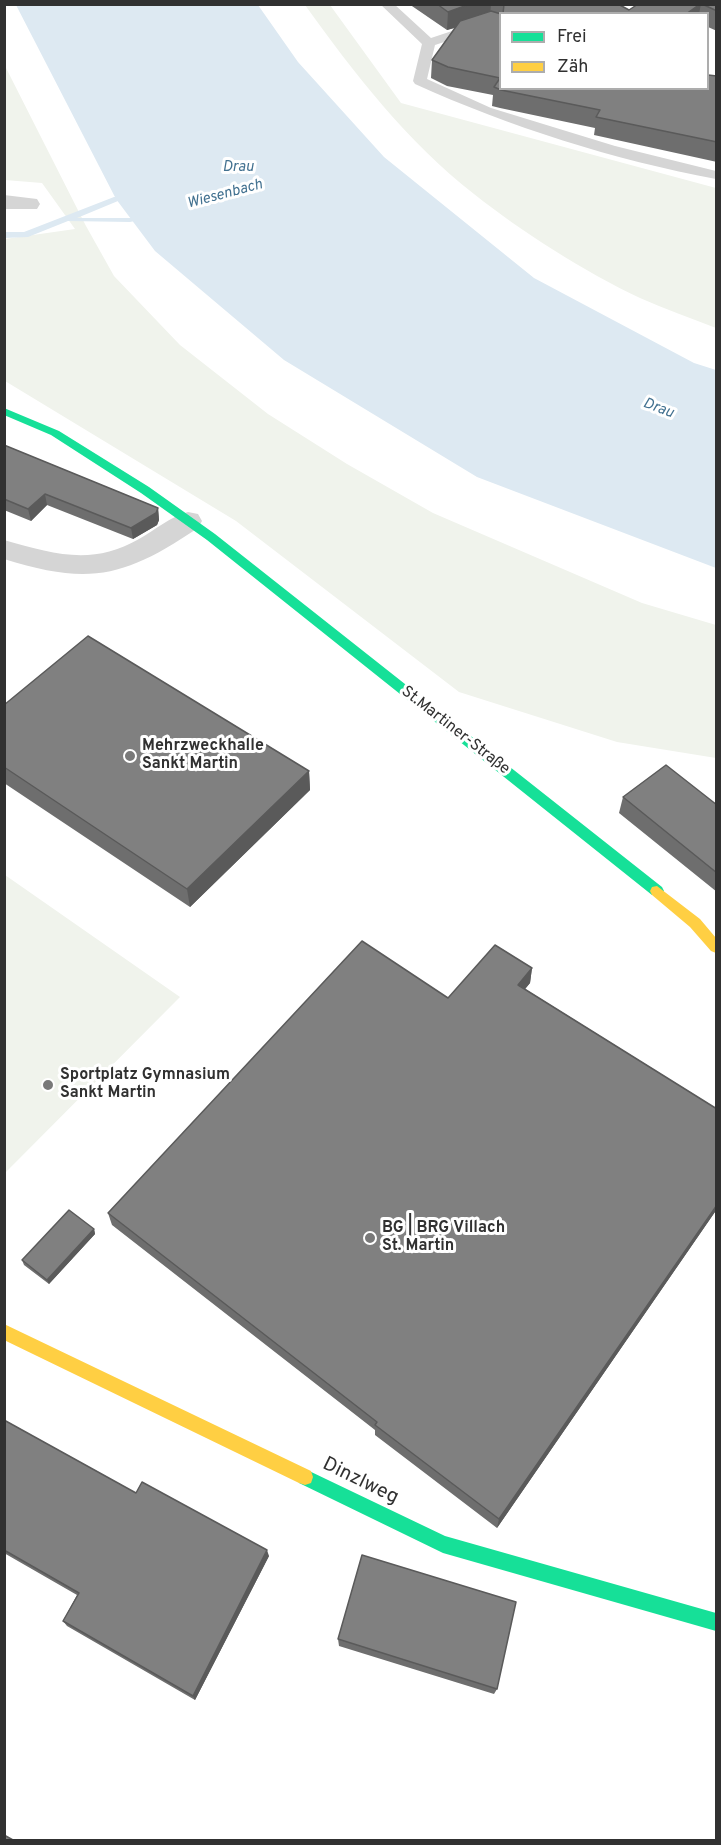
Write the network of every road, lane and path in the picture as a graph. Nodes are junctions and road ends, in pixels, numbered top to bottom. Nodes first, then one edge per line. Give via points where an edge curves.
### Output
1 (386, 4) edge
2 (499, 26) edge
3 (429, 42) junction
4 (717, 175) edge
5 (4, 202) edge
6 (29, 204) dead end
7 (4, 411) edge
8 (188, 521) junction
9 (4, 549) edge
10 (717, 947) edge
11 (4, 1332) edge
12 (717, 1622) edge

1 - 3 lane
2 - 3 lane via 491,22
3 - 4 lane via 420,81 486,111 620,152
5 - 6 street
7 - 8 street, St.Martiner-Straße via 55,433
8 - 9 street via 161,540 107,564 59,563
8 - 10 street, St.Martiner-Straße via 564,815 695,923
11 - 12 street, Dinzlweg via 443,1544

